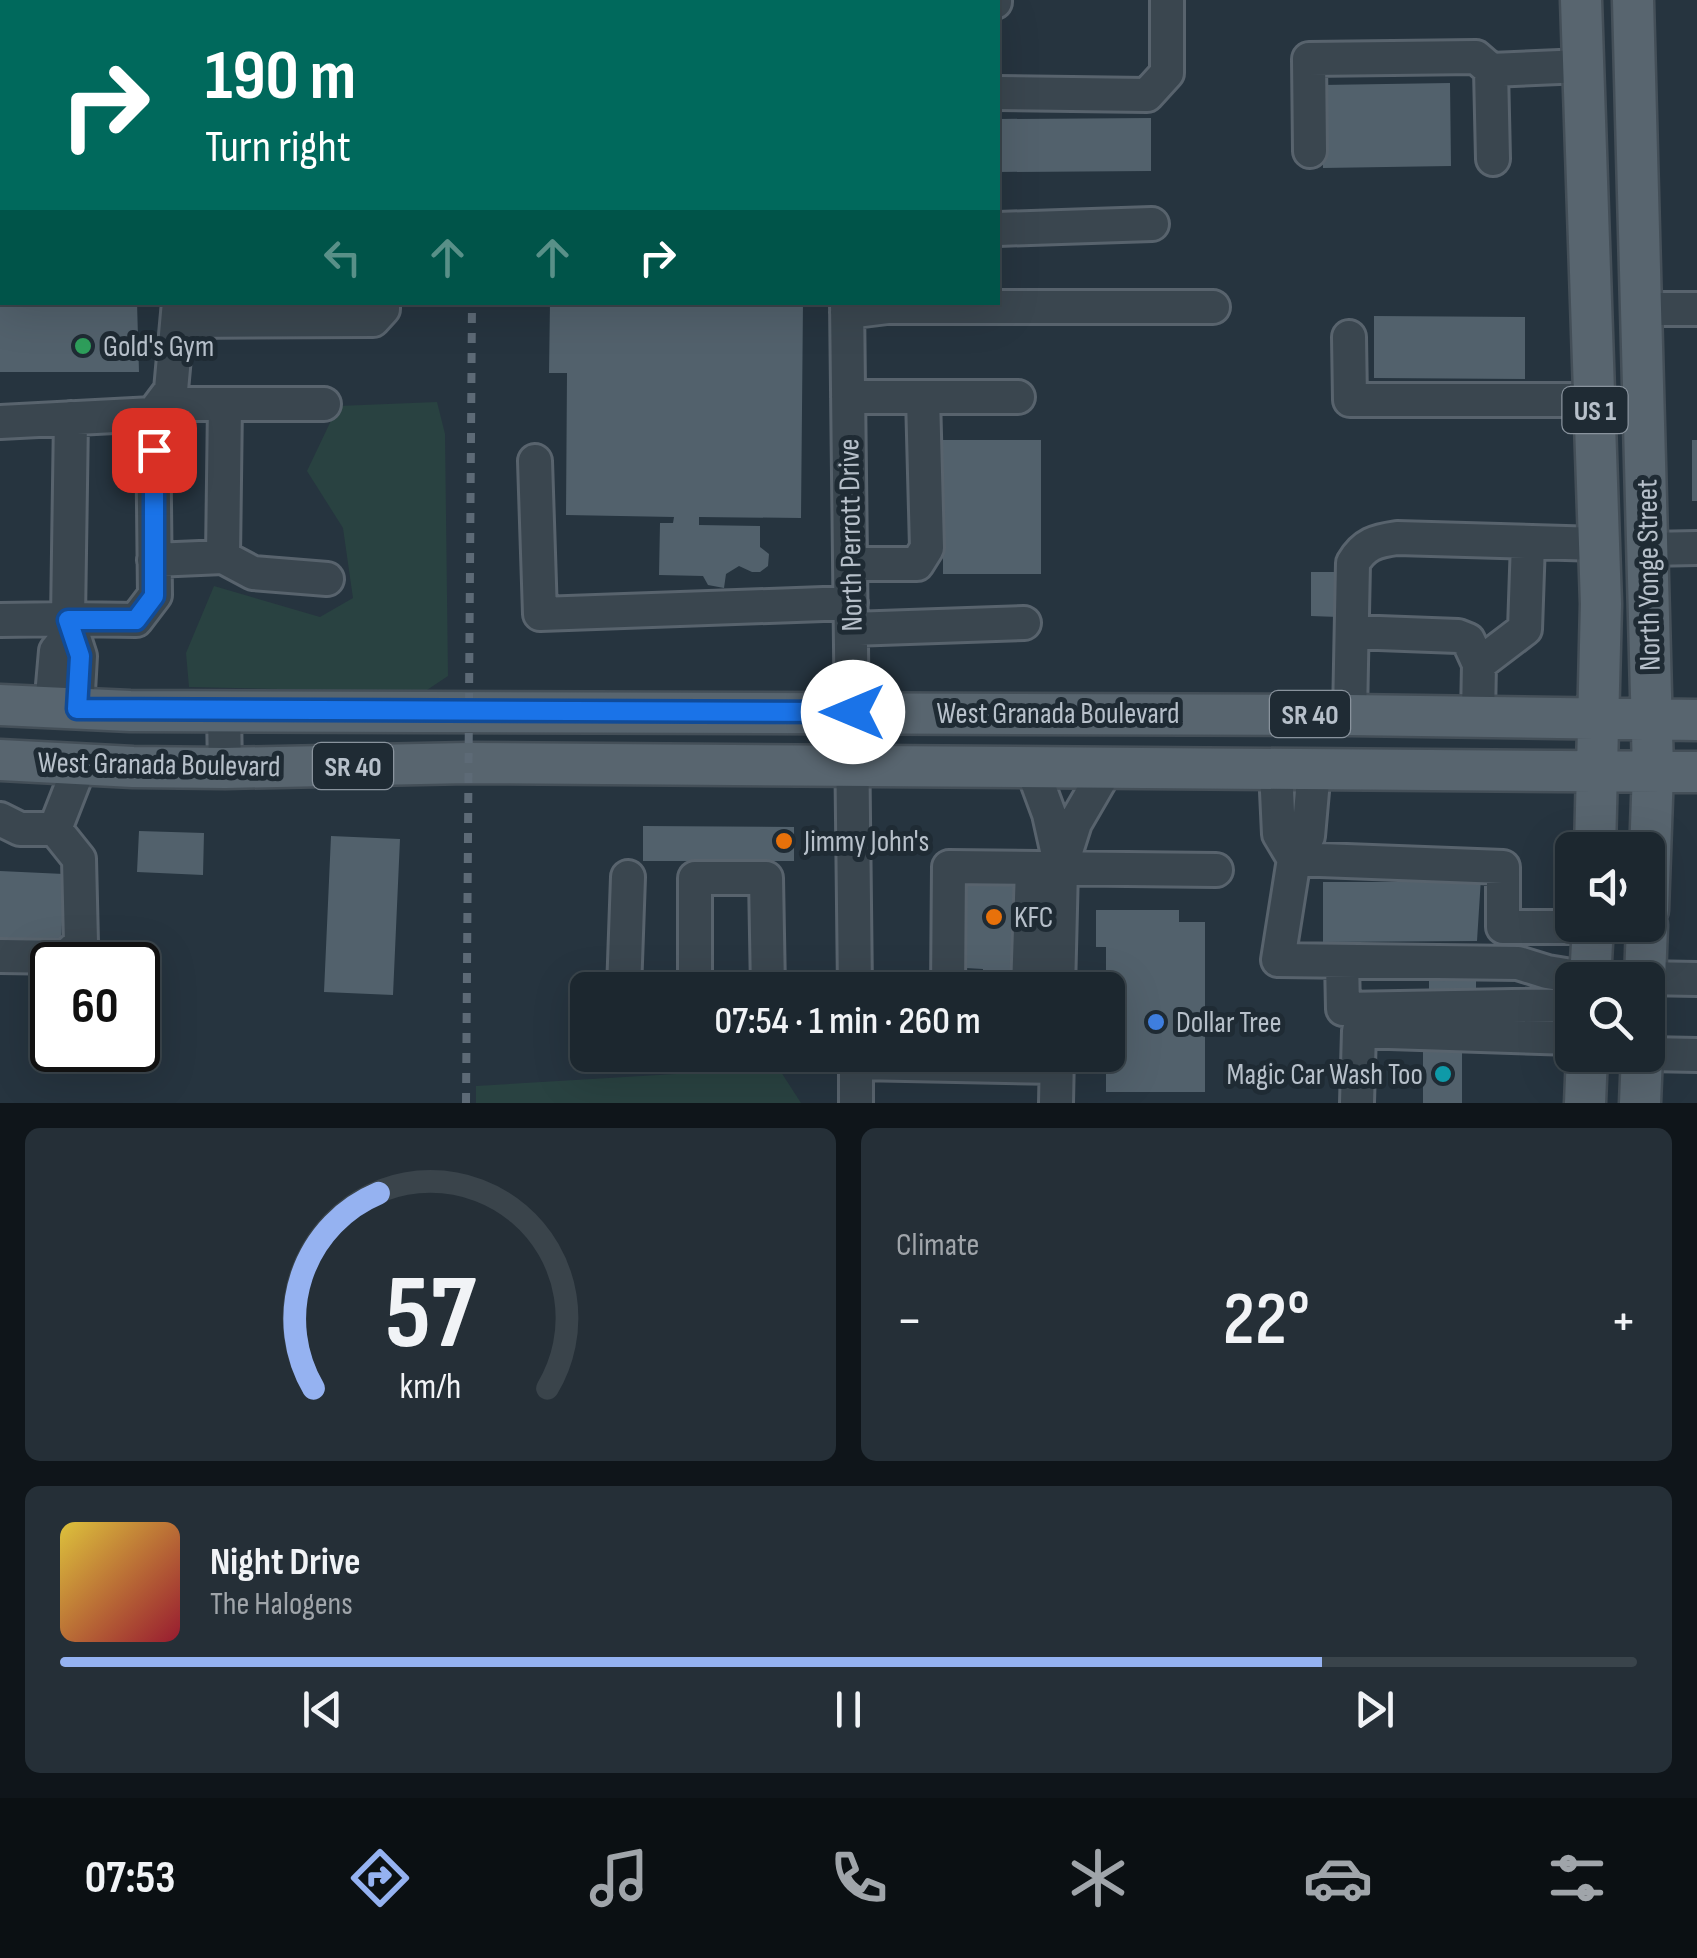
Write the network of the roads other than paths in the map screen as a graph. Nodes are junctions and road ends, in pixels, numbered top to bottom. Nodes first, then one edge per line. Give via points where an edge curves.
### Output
1 (1167, 0) edge
2 (1581, 0) edge
3 (1633, 0) edge
4 (1583, 66) junction
5 (1491, 70) junction
6 (1000, 93) edge
7 (1310, 151) dead end
8 (1493, 159) dead end
9 (1152, 224) dead end
10 (1000, 229) edge
11 (383, 305) edge
12 (847, 307) edge
13 (1213, 307) dead end
14 (1642, 309) junction
15 (1697, 309) edge
16 (179, 312) edge
17 (1349, 337) dead end
18 (848, 397) junction
19 (923, 397) junction
20 (1018, 397) dead end
21 (1595, 400) junction
22 (224, 404) junction
23 (324, 404) dead end
24 (157, 409) junction
25 (71, 418) junction
26 (0, 422) edge
27 (535, 461) dead end
28 (1528, 542) junction
29 (1600, 544) junction
30 (1697, 548) edge
31 (1648, 550) junction
32 (223, 557) junction
33 (154, 560) junction
34 (851, 564) junction
35 (327, 579) dead end
36 (851, 616) junction
37 (0, 620) edge
38 (1024, 623) dead end
39 (69, 627) junction
40 (1352, 632) junction
41 (1478, 664) junction
42 (0, 705) edge
43 (64, 709) junction
44 (224, 712) junction
45 (853, 712) junction
46 (1350, 714) junction
47 (1478, 716) junction
48 (1599, 716) junction
49 (1650, 716) junction
50 (1697, 720) edge
51 (0, 760) edge
52 (80, 765) junction
53 (854, 767) junction
54 (226, 768) junction
55 (1032, 768) junction
56 (1107, 768) junction
57 (1295, 769) junction
58 (1598, 770) junction
59 (1653, 771) junction
60 (1697, 772) edge
61 (0, 819) edge
62 (55, 829) junction
63 (1596, 832) edge
64 (1651, 832) edge
65 (1294, 859) junction
66 (1046, 868) junction
67 (1216, 870) dead end
68 (628, 877) dead end
69 (1555, 926) edge
70 (0, 956) edge
71 (1342, 961) junction
72 (625, 972) edge
73 (695, 972) edge
74 (768, 972) edge
75 (856, 972) edge
76 (948, 972) edge
77 (1031, 972) edge
78 (1056, 972) edge
79 (1555, 975) edge
80 (1665, 979) edge
81 (1697, 979) edge
82 (1555, 991) edge
83 (1555, 1037) edge
84 (1665, 1054) edge
85 (1697, 1055) edge
86 (856, 1072) edge
87 (1057, 1072) edge
88 (1586, 1072) edge
89 (1643, 1072) edge
90 (856, 1103) edge
91 (1056, 1103) edge
92 (1356, 1103) edge
93 (1585, 1103) edge
94 (1640, 1103) edge

1 - 6 street via 1167,73 1146,95
2 - 4 main road, North Yonge Street / US 1
3 - 14 main road, North Yonge Street / US 1
4 - 5 street
4 - 21 main road, North Yonge Street / US 1
5 - 7 street via 1476,57 1309,58
5 - 8 street
9 - 10 street
11 - 16 street via 373,320
12 - 13 street
12 - 18 street, North Perrott Drive
14 - 15 street
14 - 31 main road, North Yonge Street / US 1
16 - 24 street via 171,390
17 - 21 street via 1350,400
18 - 19 street
18 - 34 street, North Perrott Drive
19 - 20 street
19 - 34 street via 927,548 917,564
21 - 29 main road, North Yonge Street / US 1
22 - 23 street
22 - 24 street
22 - 32 street
24 - 25 street
24 - 33 street
25 - 26 street
25 - 39 street
27 - 36 street via 540,614
28 - 29 street
28 - 40 street via 1376,540 1353,564
28 - 41 street via 1525,629
29 - 48 main road, North Yonge Street / US 1
30 - 31 street
31 - 49 main road, North Yonge Street / US 1
32 - 33 street
32 - 35 street via 253,573
33 - 39 street via 154,596 136,620
34 - 36 street, North Perrott Drive
36 - 38 street
36 - 45 street, North Perrott Drive
37 - 39 street
39 - 43 street via 80,656
40 - 41 street via 1458,636 1474,648
40 - 46 street
41 - 47 street
42 - 43 main road, West Granada Boulevard / SR 40
43 - 44 main road, West Granada Boulevard / SR 40
44 - 45 main road, West Granada Boulevard / SR 40
44 - 54 street
45 - 46 main road, West Granada Boulevard / SR 40
45 - 53 street, North Perrott Drive
46 - 47 main road, West Granada Boulevard / SR 40
47 - 48 main road, West Granada Boulevard / SR 40
48 - 49 main road, West Granada Boulevard / SR 40
48 - 58 main road, US 1
49 - 50 main road, West Granada Boulevard / SR 40
49 - 59 main road, North Yonge Street / US 1
51 - 52 main road, West Granada Boulevard / SR 40
52 - 54 main road, West Granada Boulevard / SR 40
52 - 62 street
53 - 54 main road, West Granada Boulevard / SR 40
53 - 55 main road, West Granada Boulevard / SR 40
53 - 75 street, North Perrott Drive
55 - 56 main road, West Granada Boulevard / SR 40
55 - 66 street via 1049,814
56 - 57 main road, West Granada Boulevard / SR 40
56 - 66 street
57 - 58 main road, West Granada Boulevard / SR 40
57 - 65 street via 1279,834
58 - 59 main road, West Granada Boulevard / SR 40
58 - 63 main road, US 1
59 - 60 main road, West Granada Boulevard / SR 40
59 - 64 main road, North Yonge Street / US 1
61 - 62 street via 20,828
62 - 70 street via 79,859 81,943 66,957
65 - 69 street via 1502,867 1503,927
65 - 71 street via 1278,960
66 - 67 street
66 - 76 street via 949,867
66 - 77 street
66 - 78 street
68 - 72 street
71 - 79 street via 1518,964
71 - 82 street via 1343,1009
73 - 74 street via 695,878 766,878
80 - 81 street
83 - 92 street via 1359,1031
84 - 85 street
86 - 90 street
87 - 91 street
88 - 93 main road
89 - 94 main road

